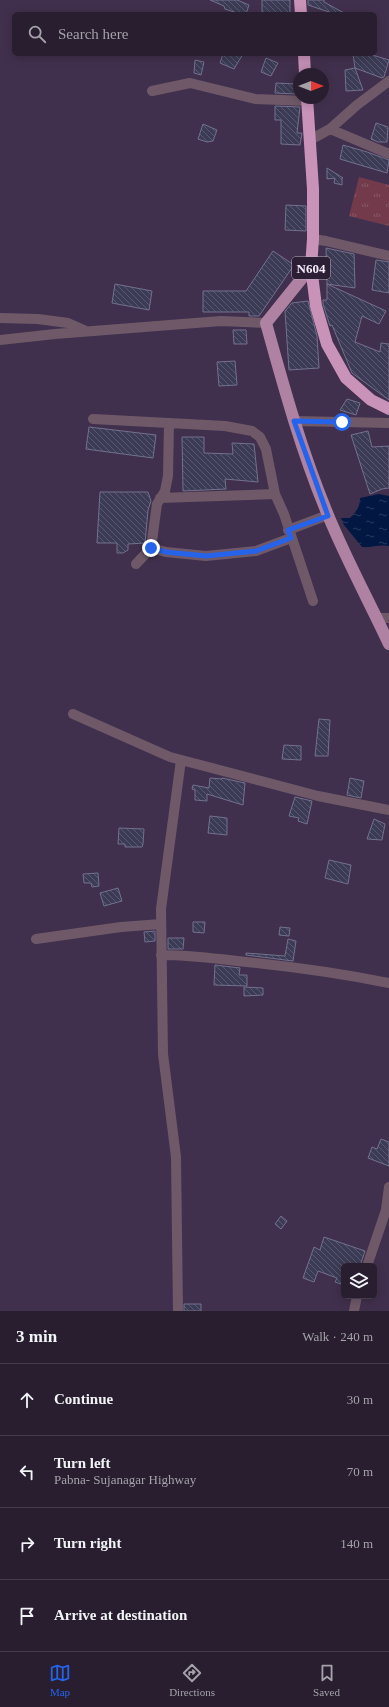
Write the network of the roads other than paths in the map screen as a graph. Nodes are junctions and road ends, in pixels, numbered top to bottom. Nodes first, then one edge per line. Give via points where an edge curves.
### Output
1 (300, 0) edge
2 (301, 12) edge
3 (304, 56) edge
4 (305, 68) edge
5 (389, 81) edge
6 (152, 90) dead end
7 (293, 100) edge
8 (307, 104) edge
9 (330, 129) junction
10 (310, 140) junction
11 (389, 154) edge
12 (313, 240) junction
13 (389, 256) edge
14 (311, 267) junction
15 (0, 318) edge
16 (266, 323) junction
17 (86, 331) junction
18 (0, 340) edge
19 (389, 409) edge
20 (93, 419) dead end
21 (294, 421) junction
22 (169, 423) junction
23 (389, 423) edge
24 (275, 494) junction
25 (160, 498) junction
26 (328, 516) junction
27 (290, 534) junction
28 (151, 548) junction
29 (136, 564) dead end
30 (313, 601) dead end
31 (377, 618) junction
32 (389, 618) edge
33 (389, 644) edge
34 (73, 714) dead end
35 (181, 760) junction
36 (389, 810) edge
37 (161, 924) junction
38 (36, 940) dead end
39 (161, 954) junction
40 (389, 982) edge
41 (389, 1187) edge
42 (387, 1210) edge
43 (368, 1263) edge
44 (356, 1299) edge
45 (178, 1311) edge
46 (354, 1311) edge

1 - 2 highway
3 - 4 highway
5 - 9 street
6 - 7 street via 190,83 255,99
8 - 10 highway, N604
9 - 10 street
9 - 11 street
10 - 12 highway, N604
12 - 13 street via 333,242
12 - 14 highway, N604
14 - 16 main road
14 - 19 highway, N604 via 316,306 327,344 346,378 371,400
15 - 17 street via 68,323
16 - 17 street via 221,321
16 - 21 main road
17 - 18 street
20 - 22 street
21 - 23 street
21 - 26 main road
22 - 24 street via 225,426 252,431 260,437 266,449
22 - 25 street via 168,476
24 - 25 street
24 - 27 street
25 - 28 street
26 - 27 street
26 - 31 main road
27 - 28 street via 256,551 206,556
27 - 30 street
28 - 29 street
31 - 32 street
31 - 33 main road
34 - 35 street
35 - 36 street via 318,796
35 - 37 street
37 - 38 street via 121,927
37 - 39 street
39 - 40 street via 275,964
39 - 45 street via 163,1054 176,1157
41 - 42 street
42 - 43 street
44 - 46 street

